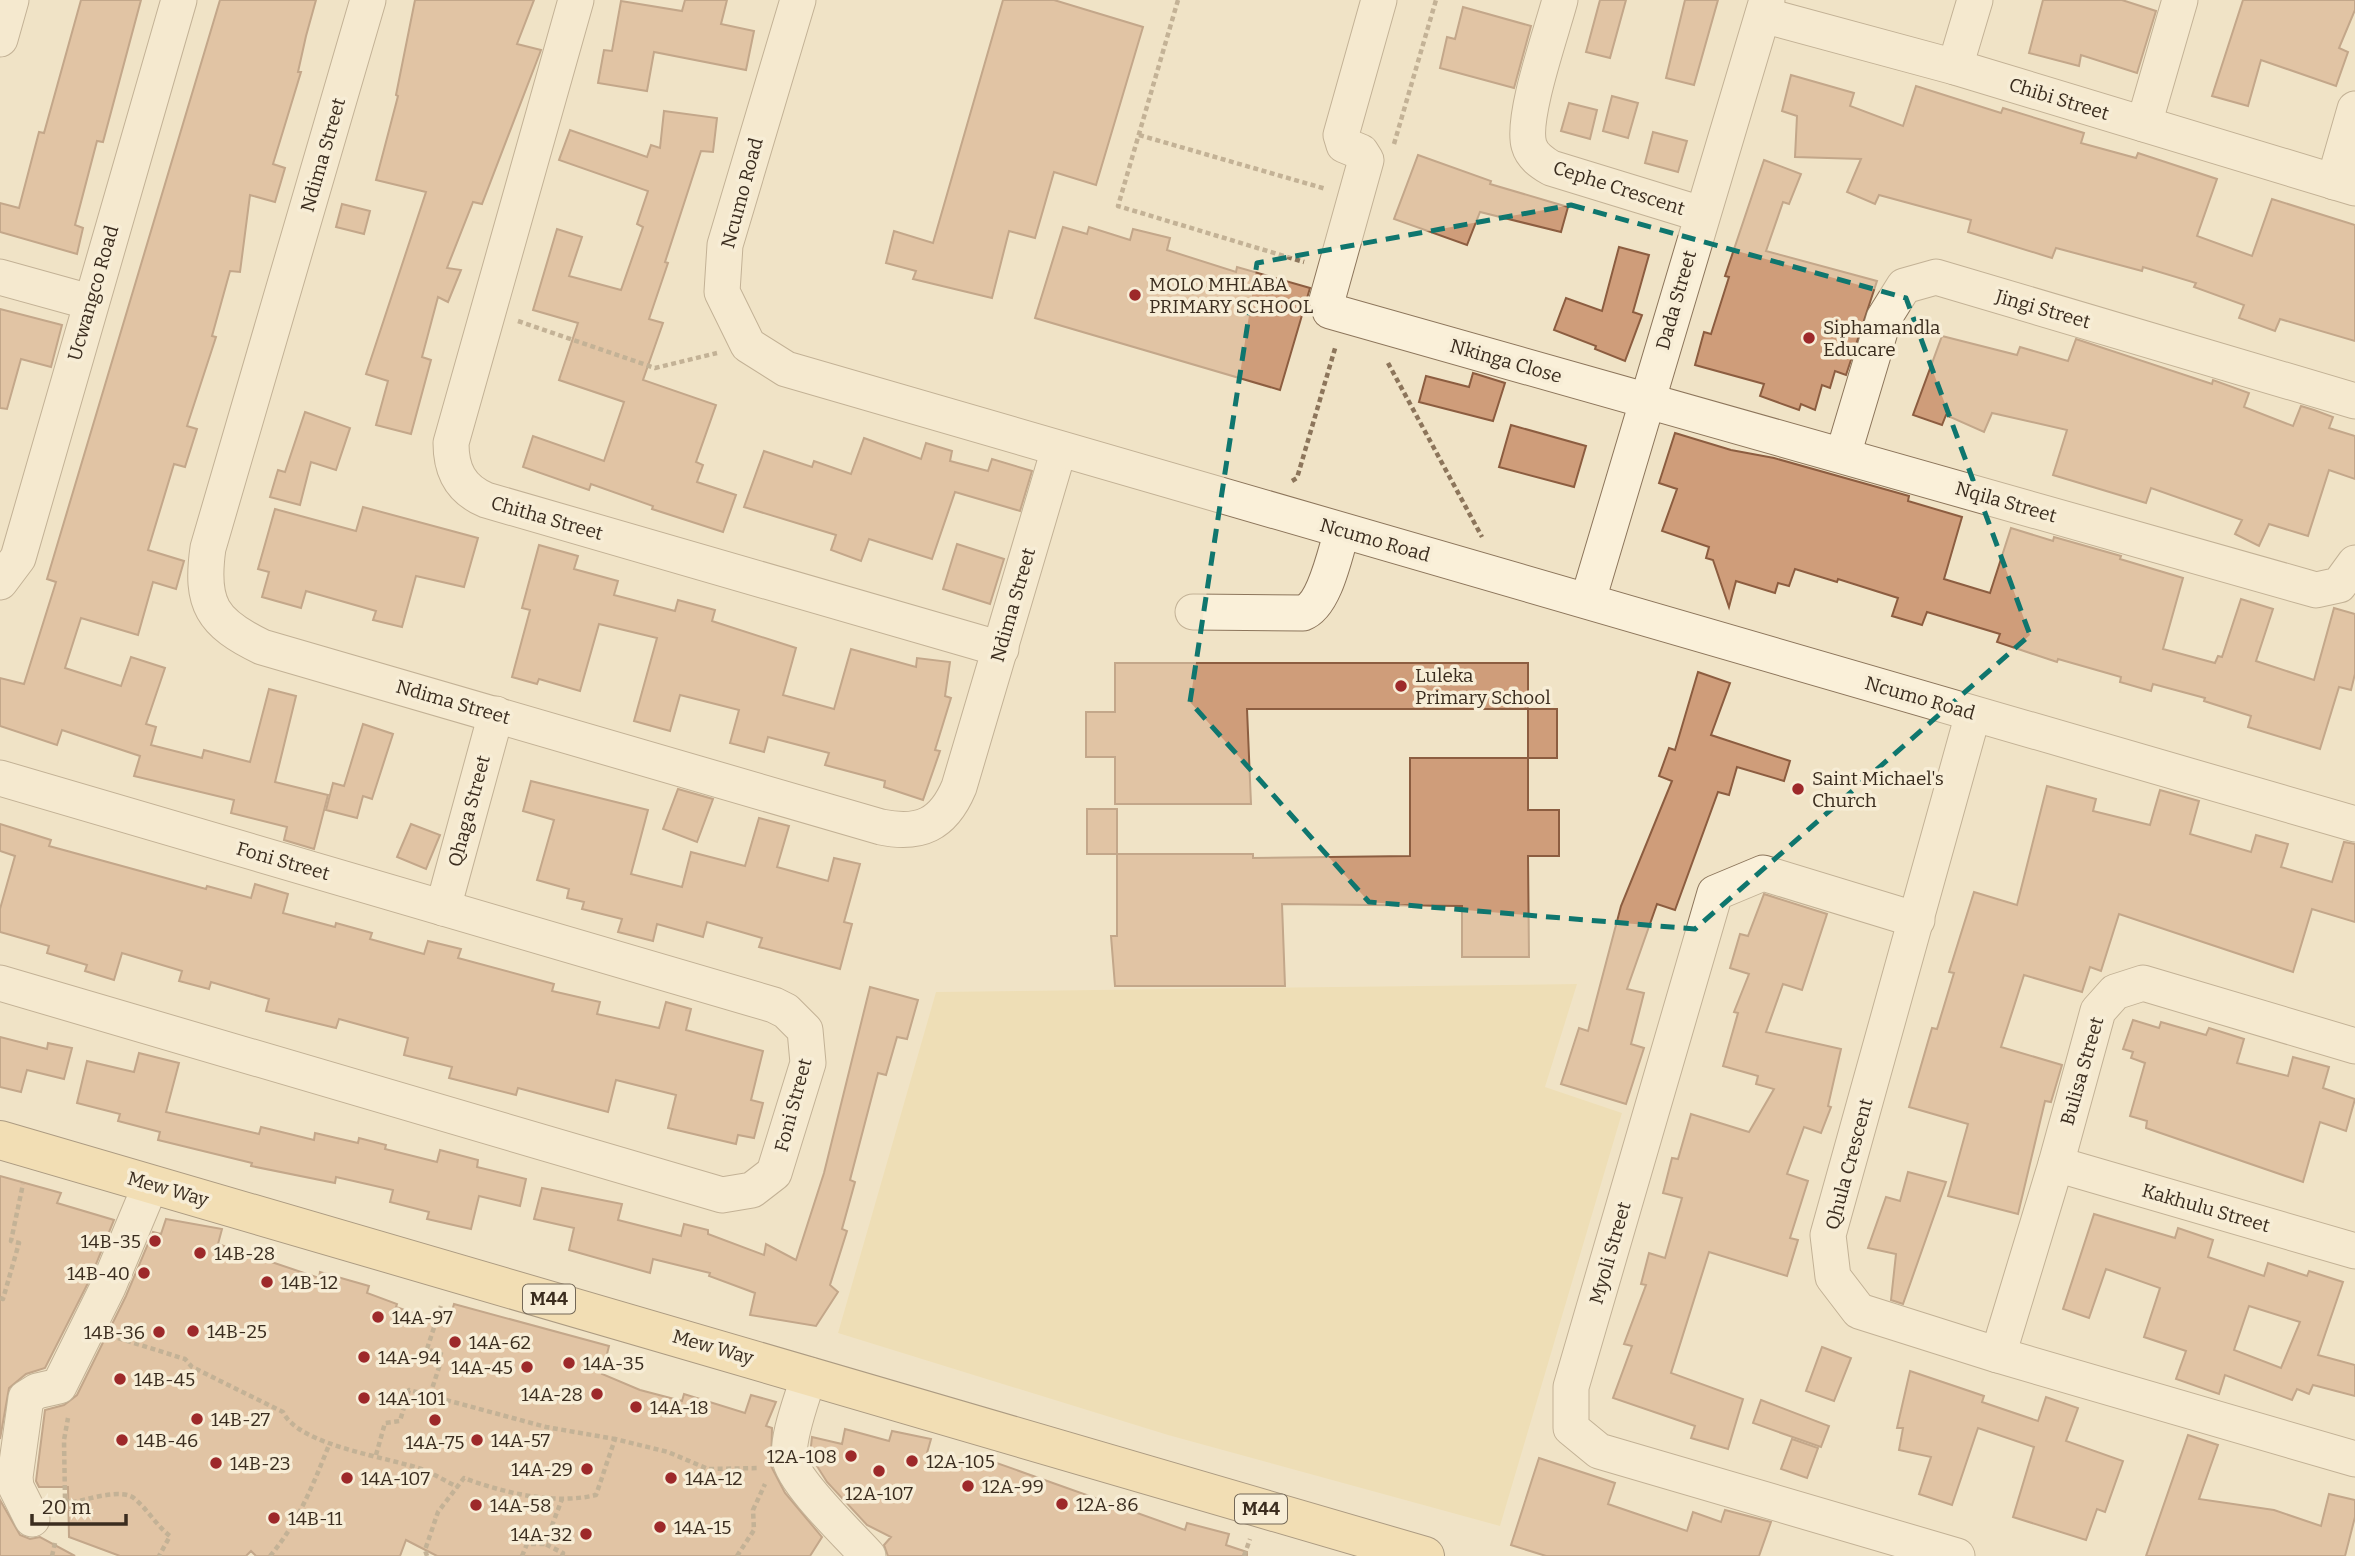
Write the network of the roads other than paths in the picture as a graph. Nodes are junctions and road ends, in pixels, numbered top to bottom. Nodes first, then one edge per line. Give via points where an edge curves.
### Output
1 (11, 0) edge
2 (179, 0) edge
3 (368, 0) edge
4 (576, 0) edge
5 (798, 0) edge
6 (1379, 0) edge
7 (1560, 0) edge
8 (1975, 0) edge
9 (2180, 0) edge
10 (1765, 7) edge
11 (0, 39) edge
12 (1955, 67) junction
13 (2355, 109) edge
14 (2144, 124) junction
15 (2345, 185) edge
16 (1701, 214) junction
17 (0, 277) edge
18 (90, 302) junction
19 (1647, 401) junction
20 (2355, 401) edge
21 (1059, 449) junction
22 (1843, 455) junction
23 (1342, 531) junction
24 (2355, 563) edge
25 (0, 582) edge
26 (1588, 600) junction
27 (1193, 612) dead end
28 (1001, 649) junction
29 (496, 714) junction
30 (1973, 714) junction
31 (0, 778) edge
32 (2355, 824) edge
33 (443, 908) junction
34 (1917, 920) junction
35 (0, 983) edge
36 (2355, 1046) edge
37 (15, 1145) edge
38 (2056, 1164) junction
39 (151, 1184) junction
40 (2355, 1251) edge
41 (1998, 1355) junction
42 (809, 1375) junction
43 (2355, 1459) edge
44 (44, 1517) road end
45 (868, 1556) edge
46 (1425, 1556) edge
47 (1957, 1556) edge

1 - 11 street
2 - 18 street, Ucwangco Road
3 - 29 street, Ndima Street via 208,548 206,595 230,631 262,647
4 - 28 street, Chitha Street via 451,443 454,474 476,496
5 - 21 street, Ncumo Road via 725,245 722,292 748,345 786,369
6 - 19 street, Nkinga Close via 1341,135 1344,145 1361,152 1366,160 1326,307
7 - 16 street, Cephe Crescent via 1527,122 1529,147 1551,168
8 - 12 street
9 - 14 street
10 - 12 street, Chibi Street
10 - 16 street, Dada Street
12 - 14 street, Chibi Street
13 - 15 street
14 - 15 street, Chibi Street
16 - 19 street, Dada Street
17 - 18 street
18 - 25 street, Ucwangco Road via 18,558
19 - 22 street, Nqila Street
19 - 26 street, Dada Street
20 - 22 street, Jingi Street via 1936,277 1904,286 1884,318
21 - 23 street, Ncumo Road
21 - 28 street, Ndima Street
22 - 24 street, Nqila Street via 2316,590 2339,585
23 - 26 street, Ncumo Road
23 - 27 street via 1312,610
26 - 30 street, Ncumo Road
28 - 29 street, Ndima Street via 956,796 945,814 908,832
29 - 33 street, Qhaga Street
30 - 32 street, Ncumo Road
30 - 34 street, Qhula Crescent
31 - 33 street, Foni Street
33 - 35 street, Foni Street via 786,1011 805,1030 808,1063 774,1173 752,1191 722,1195
34 - 41 street, Qhula Crescent via 1828,1235 1833,1277 1859,1311
34 - 47 street, Myoli Street via 1763,873 1715,892 1571,1387 1571,1428 1599,1451
36 - 38 street, Bulisa Street via 2143,983 2115,992 2098,1011
37 - 39 main road, Mew Way / M44
38 - 40 street, Kakhulu Street
38 - 41 street, Bulisa Street
39 - 42 main road, Mew Way / M44
39 - 44 street via 59,1386 26,1398 16,1487
41 - 43 street, Qhula Crescent
42 - 45 street via 783,1469
42 - 46 main road, Mew Way / M44

